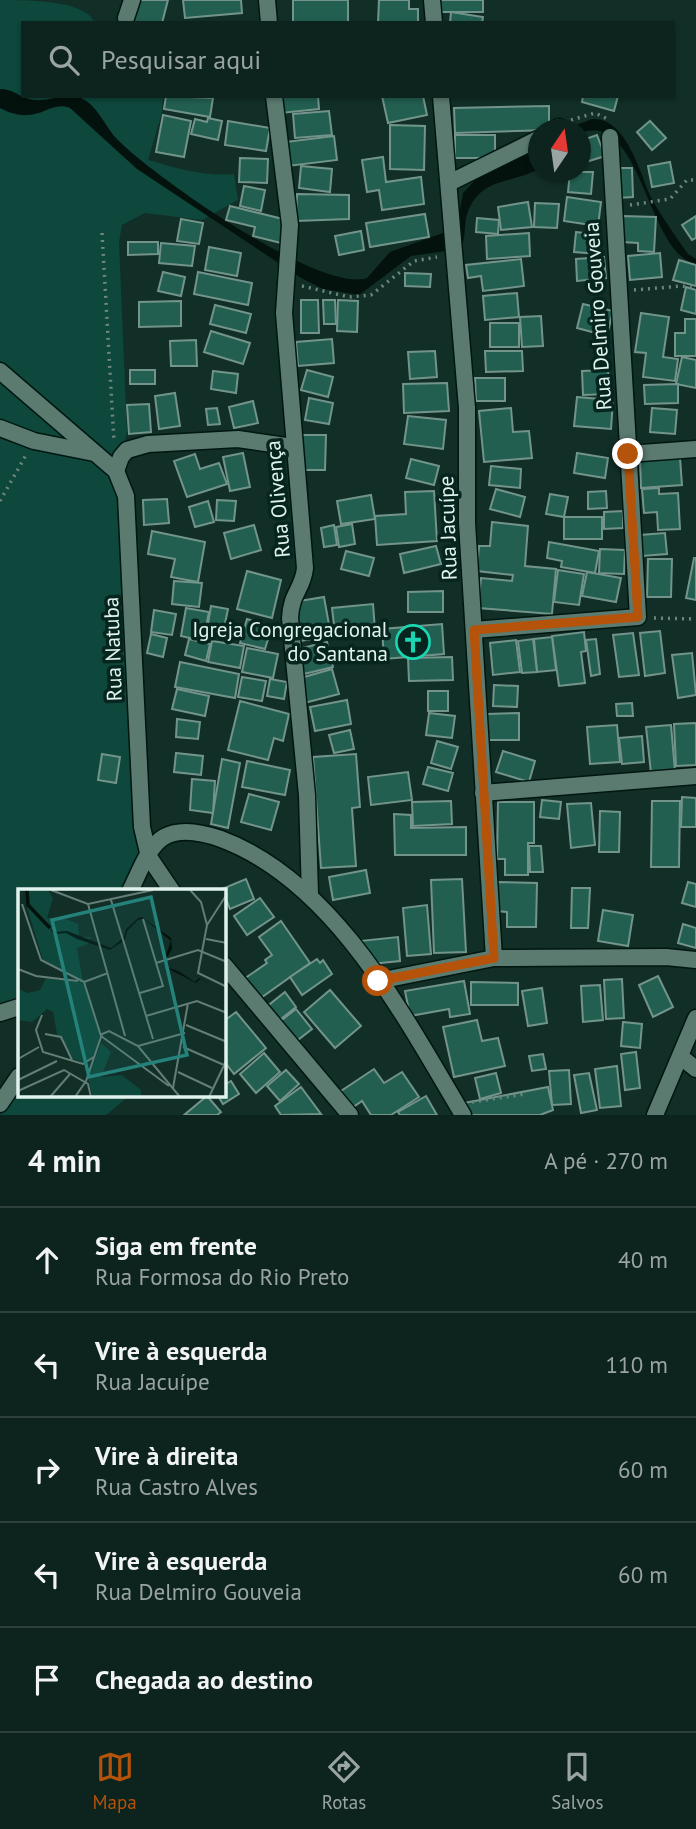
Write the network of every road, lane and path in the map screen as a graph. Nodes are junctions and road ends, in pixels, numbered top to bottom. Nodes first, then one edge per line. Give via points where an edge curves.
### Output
1 (132, 0) edge
2 (267, 0) edge
3 (432, 0) edge
4 (126, 18) dead end
5 (269, 21) edge
6 (434, 21) edge
7 (274, 98) edge
8 (441, 98) edge
9 (606, 117) dead end
10 (576, 119) edge
11 (610, 137) dead end
12 (528, 144) edge
13 (696, 180) edge
14 (449, 183) junction
15 (645, 202) dead end
16 (102, 233) dead end
17 (455, 253) junction
18 (285, 276) junction
19 (696, 288) edge
20 (621, 291) junction
21 (0, 371) edge
22 (0, 428) edge
23 (34, 441) junction
24 (293, 447) junction
25 (690, 450) edge
26 (94, 453) junction
27 (628, 454) junction
28 (116, 471) junction
29 (0, 501) edge
30 (638, 617) junction
31 (696, 619) edge
32 (474, 630) junction
33 (696, 776) edge
34 (483, 793) junction
35 (149, 856) junction
36 (131, 889) edge
37 (171, 889) edge
38 (310, 895) junction
39 (494, 958) junction
40 (696, 960) edge
41 (226, 967) edge
42 (378, 981) junction
43 (18, 1007) edge
44 (0, 1013) edge
45 (696, 1018) edge
46 (681, 1057) junction
47 (696, 1069) edge
48 (18, 1077) edge
49 (525, 1094) dead end
50 (0, 1104) edge
51 (460, 1110) edge
52 (350, 1115) edge
53 (655, 1115) edge

1 - 4 street
2 - 5 street
3 - 6 street
7 - 18 street, Rua Olivença via 289,225
8 - 14 street, Rua Jacuípe
9 - 10 path via 587,114
11 - 20 street, Rua Delmiro Gouveia
12 - 14 street
13 - 15 path via 687,180 670,199
14 - 17 street, Rua Jacuípe
16 - 28 path
17 - 18 path via 414,261 371,295 349,297 308,290
17 - 32 street, Rua Jacuípe via 467,408 467,523
18 - 24 street, Rua Olivença
19 - 20 path
20 - 27 street, Rua Delmiro Gouveia
21 - 26 street
22 - 23 street
23 - 26 street
23 - 29 path
24 - 28 street via 238,439 148,444 127,450
24 - 38 street, Rua Olivença via 305,568 291,600 290,618 307,795
25 - 27 street
26 - 28 street
27 - 30 street, Rua Delmiro Gouveia
28 - 35 street, Rua Natuba via 128,510 142,827
30 - 31 path
30 - 32 street
32 - 34 street, Rua Jacuípe
33 - 34 street
34 - 39 street, Rua Jacuípe
35 - 36 street
35 - 37 street, Rua Natuba
35 - 38 street via 166,836 190,832 212,836 267,860
38 - 42 street
39 - 40 street
39 - 42 street
41 - 52 street
42 - 51 street
43 - 44 street
45 - 46 street
46 - 47 street
46 - 53 street
48 - 50 street
49 - 51 path

